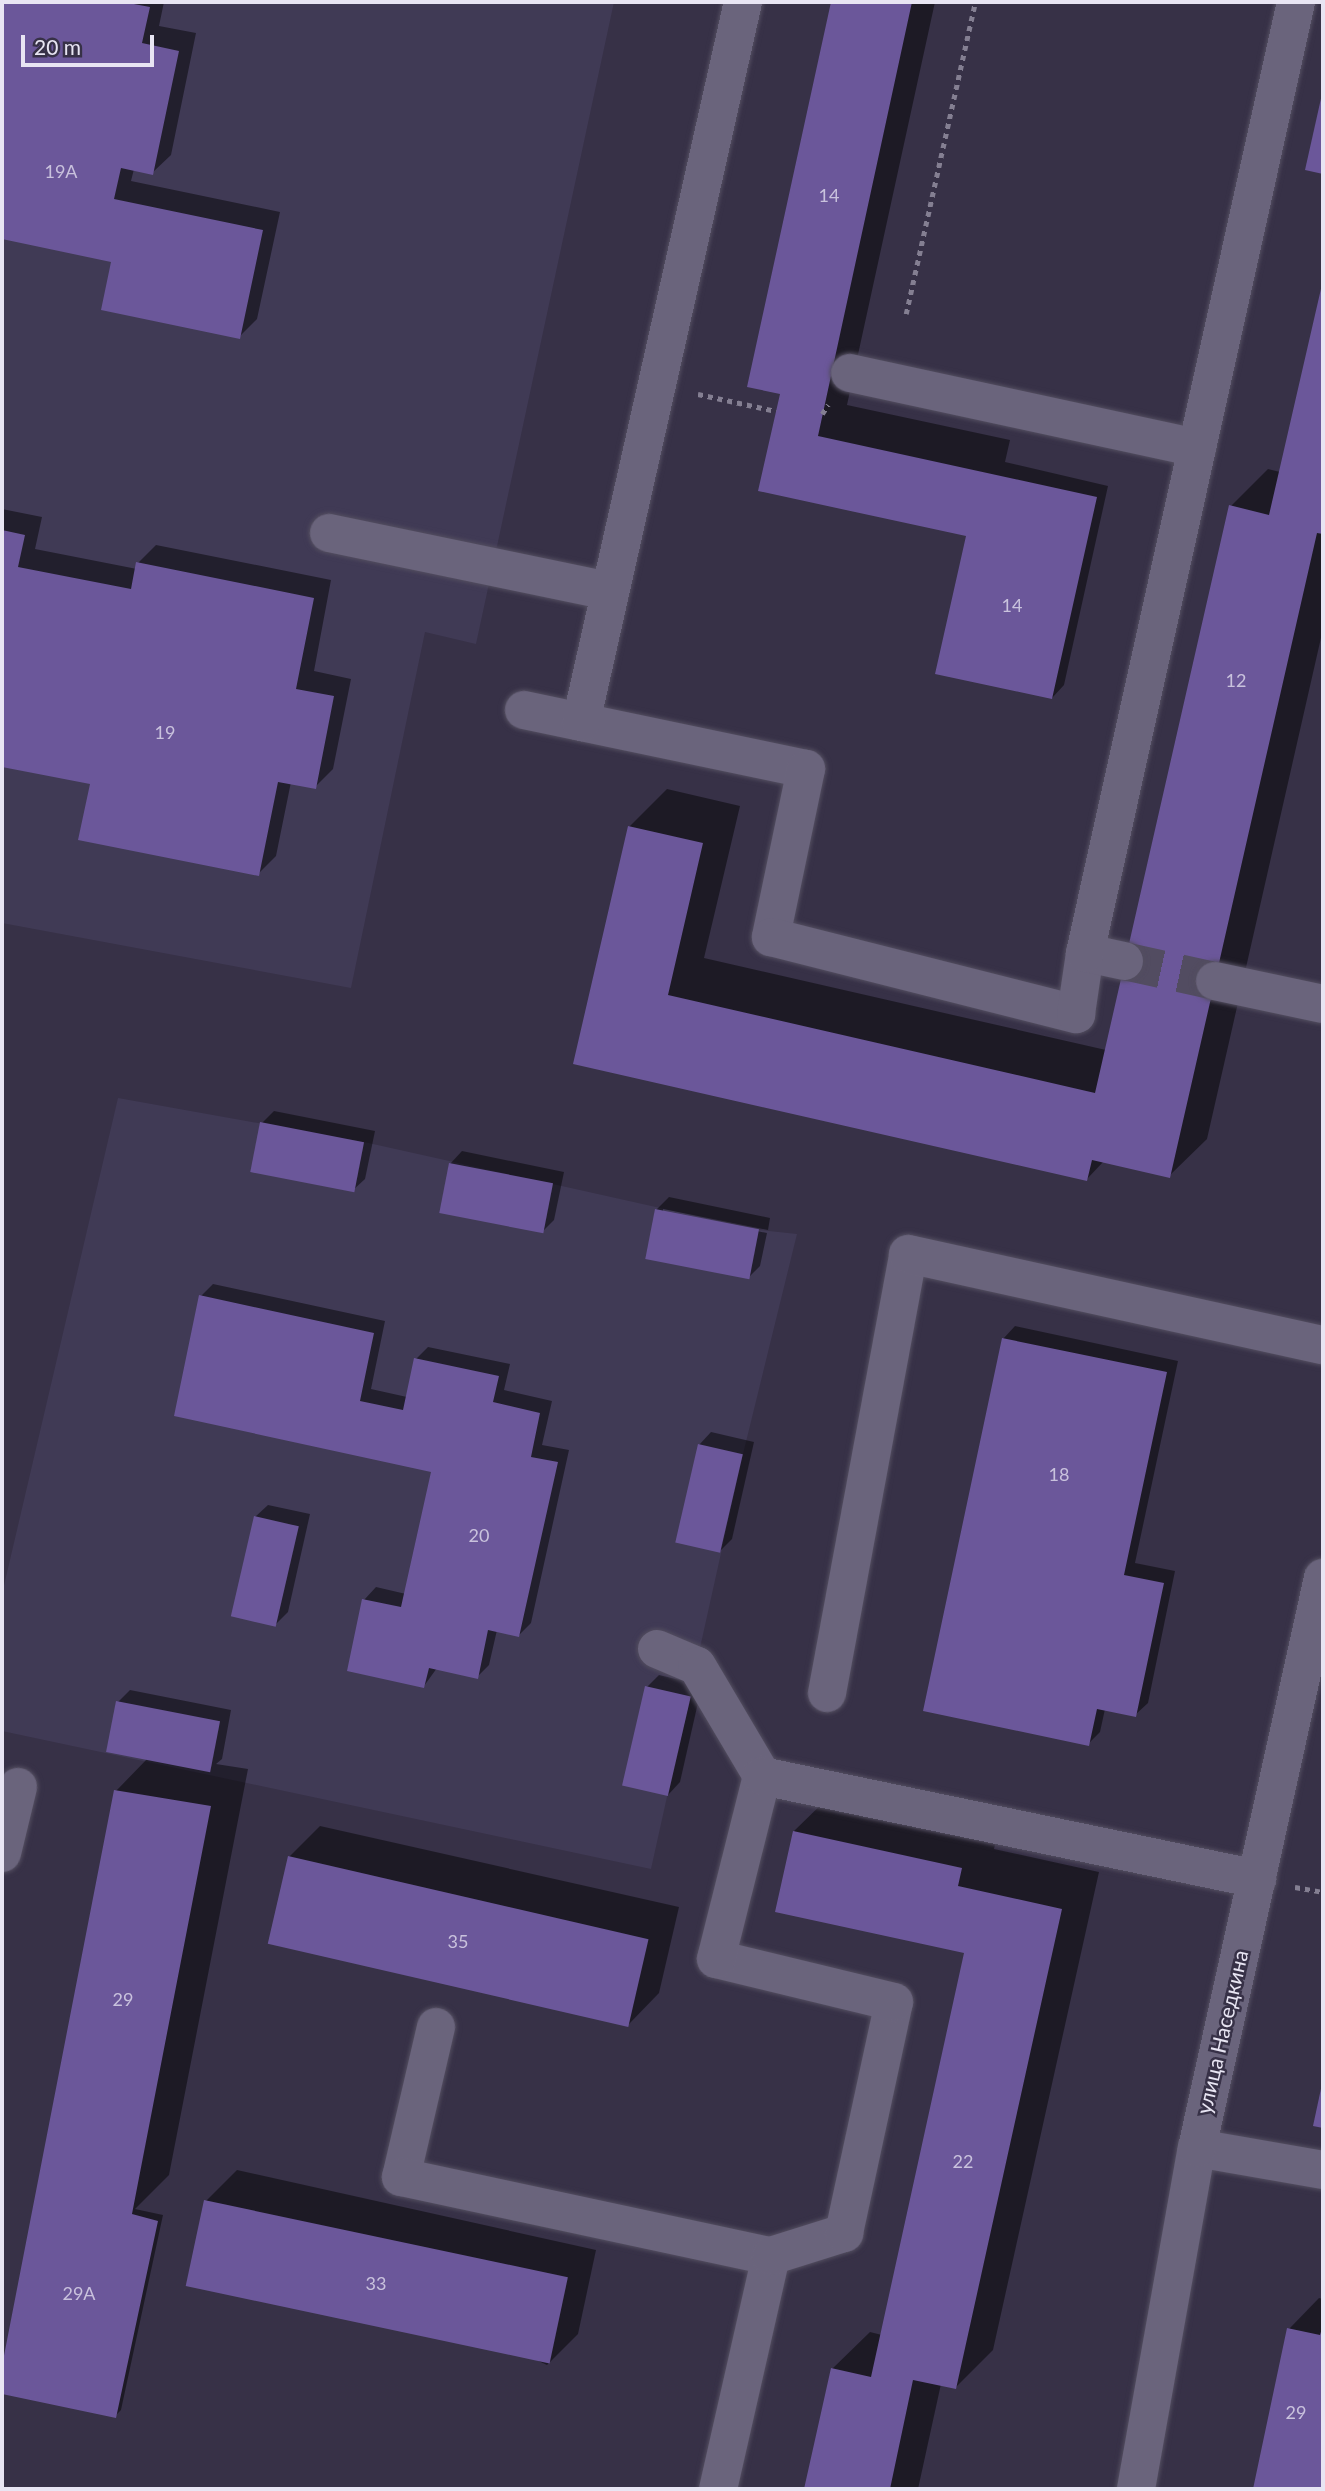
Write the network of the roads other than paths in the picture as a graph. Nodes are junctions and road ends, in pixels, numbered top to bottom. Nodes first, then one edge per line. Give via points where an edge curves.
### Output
1 (743, 2) edge
2 (1296, 2) edge
3 (850, 373) dead end
4 (1197, 448) junction
5 (330, 533) dead end
6 (610, 591) junction
7 (524, 710) dead end
8 (581, 722) junction
9 (1085, 953) junction
10 (1124, 961) tunnel mouth
11 (1215, 981) tunnel mouth
12 (1323, 1004) edge
13 (1323, 1345) edge
14 (1323, 1578) edge
15 (657, 1649) dead end
16 (827, 1693) dead end
17 (762, 1776) junction
18 (18, 1787) dead end
19 (2, 1853) edge
20 (1256, 1880) junction
21 (436, 2027) dead end
22 (1197, 2148) junction
23 (1323, 2170) edge
24 (771, 2256) junction
25 (718, 2489) edge
26 (1136, 2489) edge

1 - 6 street
2 - 4 street
3 - 4 street
4 - 9 street
5 - 6 street
6 - 8 street
7 - 8 street
8 - 9 street via 806,769 771,937 1076,1014
9 - 10 street
11 - 12 street
13 - 16 street via 908,1254
14 - 20 street, улица Наседкина
15 - 17 street via 697,1666
17 - 20 street
17 - 24 street via 716,1959 894,2002 844,2233
18 - 19 street
20 - 22 street, улица Наседкина
21 - 24 street via 401,2177
22 - 23 street
22 - 26 street, улица Наседкина
24 - 25 street

